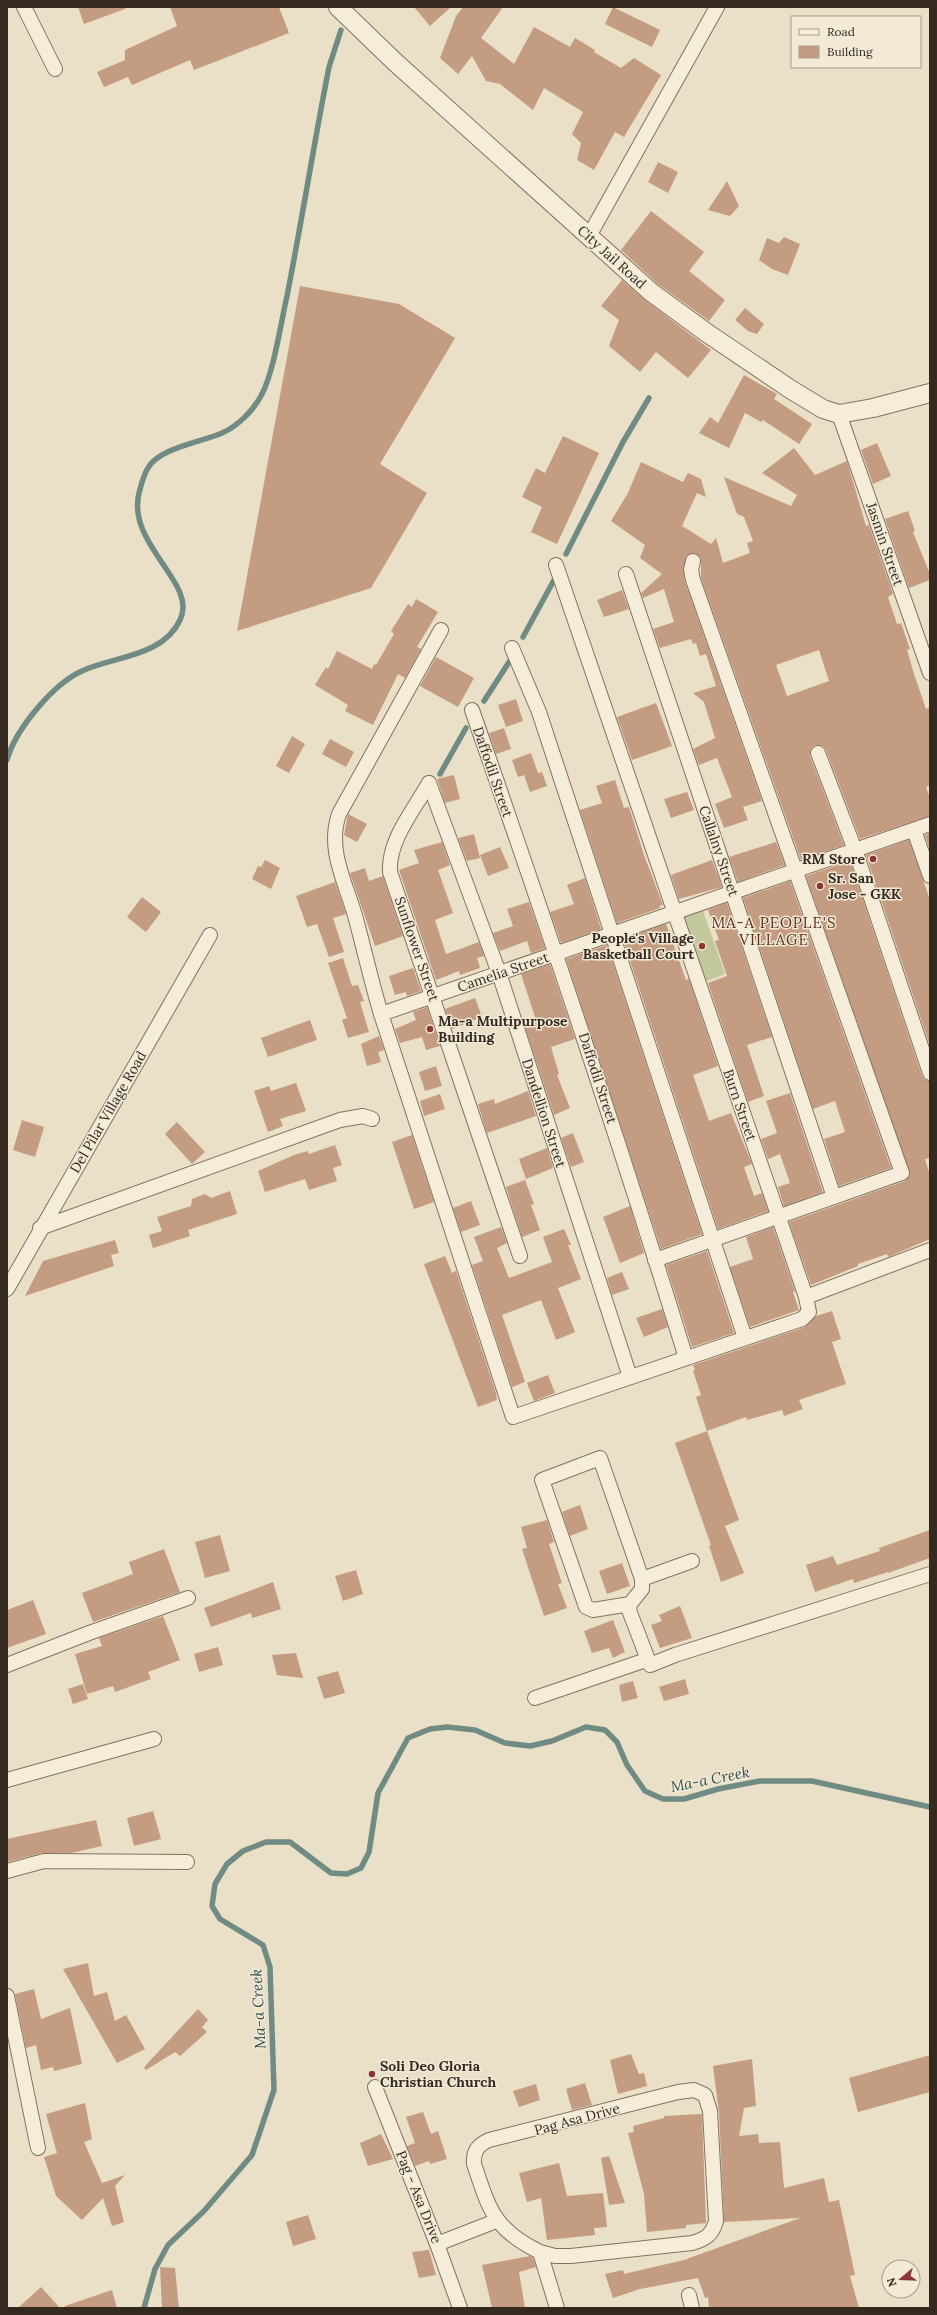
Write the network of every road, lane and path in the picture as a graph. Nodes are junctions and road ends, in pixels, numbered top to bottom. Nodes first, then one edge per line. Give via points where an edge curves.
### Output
1 (24, 7) edge
2 (338, 7) edge
3 (717, 7) edge
4 (55, 69) dead end
5 (589, 236) junction
6 (930, 393) edge
7 (839, 414) junction
8 (693, 560) dead end
9 (556, 565) dead end
10 (626, 574) dead end
11 (441, 630) dead end
12 (512, 648) dead end
13 (930, 673) edge
14 (472, 710) dead end
15 (818, 753) dead end
16 (429, 783) joint
17 (930, 824) edge
18 (914, 830) junction
19 (854, 850) junction
20 (796, 871) junction
21 (930, 876) edge
22 (734, 892) junction
23 (674, 913) junction
24 (613, 934) junction
25 (210, 935) dead end
26 (557, 954) junction
27 (499, 974) junction
28 (433, 996) junction
29 (381, 1014) junction
30 (930, 1073) edge
31 (372, 1119) dead end
32 (834, 1197) junction
33 (778, 1217) junction
34 (40, 1228) junction
35 (714, 1240) junction
36 (930, 1250) edge
37 (520, 1256) dead end
38 (656, 1260) junction
39 (7, 1289) edge
40 (806, 1297) junction
41 (745, 1338) junction
42 (686, 1358) junction
43 (630, 1377) junction
44 (692, 1561) dead end
45 (930, 1574) edge
46 (642, 1579) junction
47 (188, 1598) dead end
48 (630, 1604) junction
49 (646, 1660) junction
50 (7, 1666) edge
51 (535, 1698) dead end
52 (154, 1739) dead end
53 (7, 1780) edge
54 (187, 1862) dead end
55 (7, 1870) edge
56 (7, 1996) edge
57 (375, 2087) dead end
58 (38, 2148) dead end
59 (496, 2221) junction
60 (437, 2244) junction
61 (540, 2252) junction
62 (460, 2308) edge
63 (557, 2308) edge

1 - 4 street
2 - 5 street, City Jail Road via 395,62
3 - 5 street
5 - 7 street, City Jail Road via 652,292 707,333 809,401
6 - 7 street
7 - 13 street, Jasmin Street
8 - 20 street via 693,580
9 - 23 street, Burn Street
10 - 22 street, Callalny Street
11 - 29 street via 339,814 335,826 336,854
12 - 24 street via 539,712
14 - 26 street, Daffodil Street
15 - 19 street
16 - 27 street, Dandellion Street
16 - 28 street, Sunflower Street via 396,841 390,862 393,883
17 - 18 street
18 - 19 street
18 - 21 street
19 - 20 street
19 - 30 street
20 - 22 street
20 - 32 street via 902,1173
22 - 23 street
22 - 32 street, Callalny Street
23 - 24 street
23 - 33 street, Burn Street
24 - 26 street, Camelia Street
24 - 35 street
25 - 34 street, Del Pilar Village Road
26 - 27 street, Camelia Street
26 - 38 street, Daffodil Street
27 - 28 street, Camelia Street
27 - 43 street, Dandellion Street
28 - 29 street, Camelia Street
28 - 37 street, Sunflower Street
29 - 43 street, Burn Street via 513,1417
31 - 34 street via 363,1116 340,1120
32 - 33 street
33 - 35 street
33 - 40 street, Burn Street
34 - 39 street, Del Pilar Village Road
35 - 38 street
35 - 41 street
36 - 40 street
38 - 42 street, Daffodil Street
40 - 41 street, Burn Street via 809,1312 805,1317
41 - 42 street, Burn Street
42 - 43 street, Burn Street
44 - 46 street
45 - 49 street via 674,1655 650,1665
46 - 48 street via 642,1589
46 - 48 street via 600,1458 542,1480 586,1607 593,1610
47 - 50 street via 88,1633
48 - 49 street via 629,1610
49 - 51 street
52 - 53 street
54 - 55 street via 44,1861
56 - 58 street
57 - 60 street, Pag - Asa Drive
59 - 60 street
59 - 61 street, Pag Asa Drive via 520,2241
59 - 61 street, Pag Asa Drive via 474,2164 473,2156 481,2144 678,2092 694,2090 705,2095 710,2111 716,2220 709,2236 692,2243 571,2256 555,2256
60 - 62 street, Pag - Asa Drive
61 - 63 street

